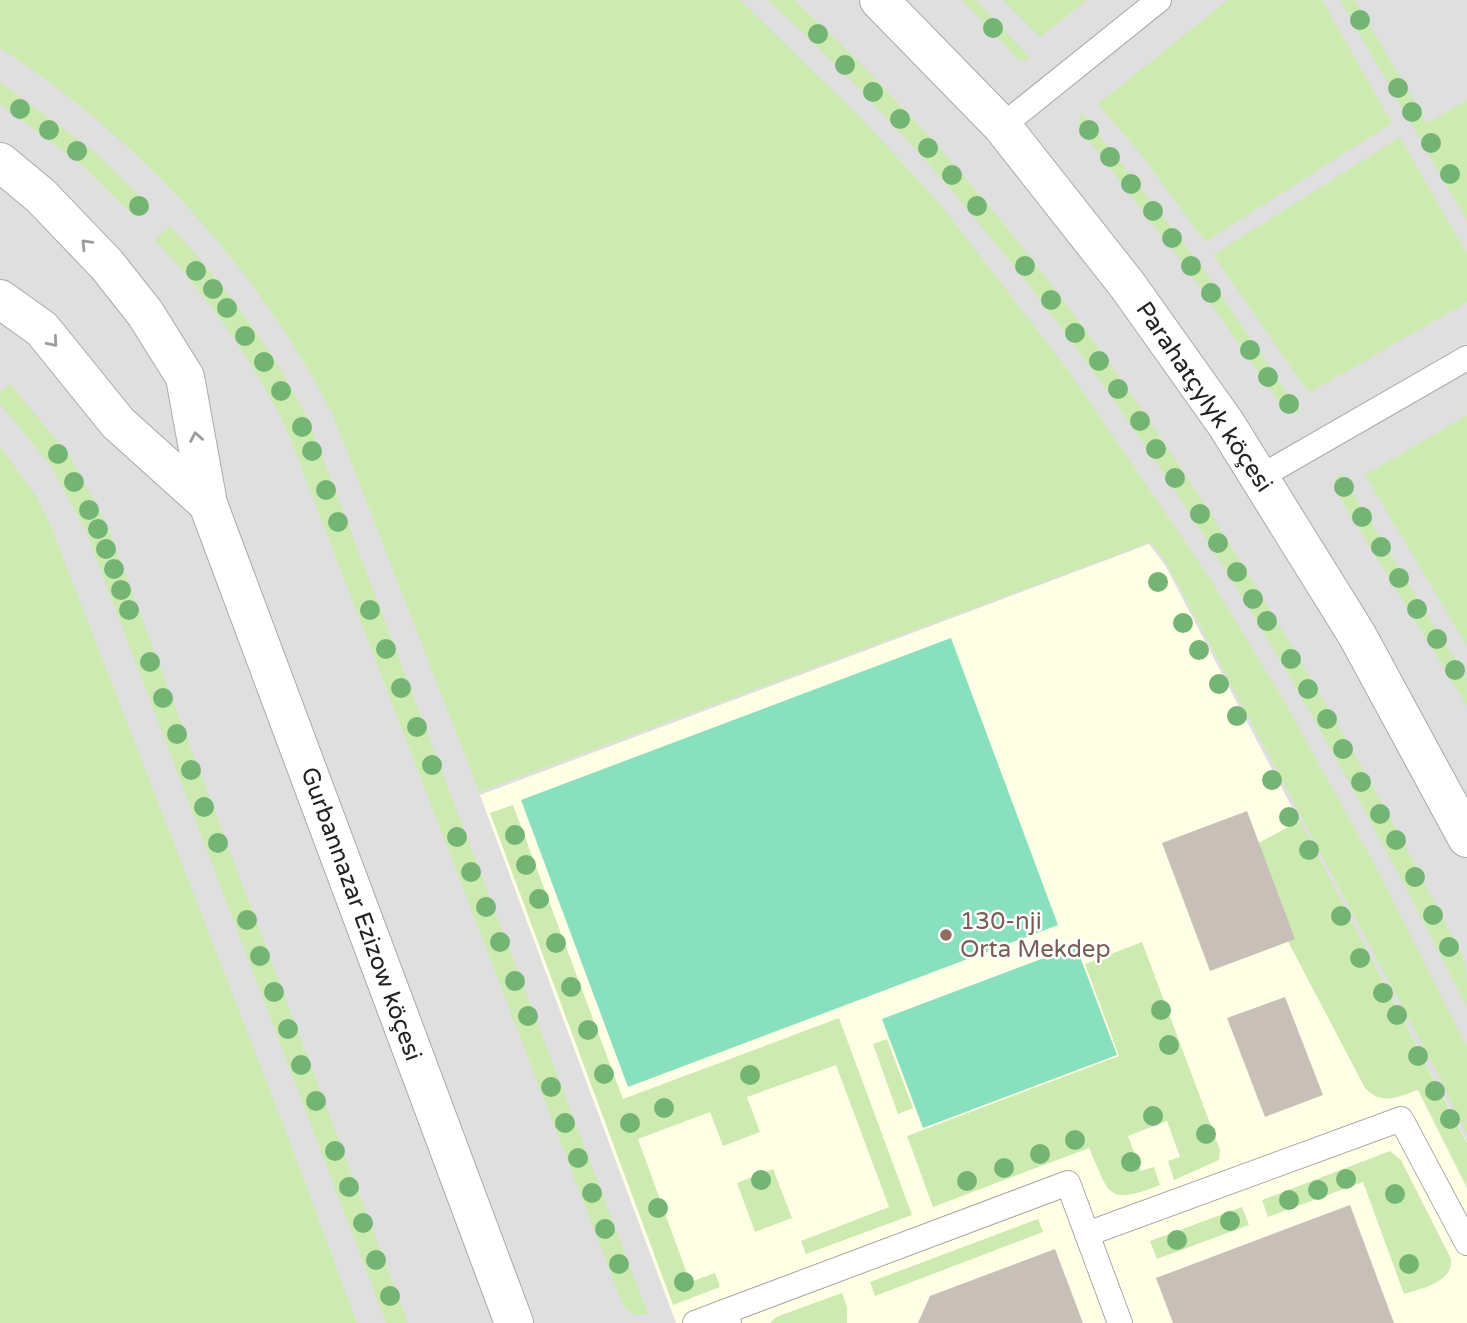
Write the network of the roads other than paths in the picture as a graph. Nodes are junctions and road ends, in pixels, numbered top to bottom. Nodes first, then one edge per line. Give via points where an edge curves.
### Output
1 (879, 0) edge
2 (1159, 0) edge
3 (1002, 126) junction
4 (0, 162) edge
5 (0, 299) edge
6 (1467, 358) edge
7 (1260, 477) junction
8 (208, 505) junction
9 (1467, 838) edge
10 (1087, 1234) junction
11 (1467, 1243) edge
12 (726, 1317) edge
13 (513, 1323) edge
14 (695, 1323) edge
15 (1120, 1323) edge

1 - 3 street, Parahatçylyk köçesi
2 - 3 lane
3 - 7 street, Parahatçylyk köçesi via 1128,286
8 -> 4 street, Gurbannazar Ezizow köçesi via 185,377 145,313 107,265 41,196
5 -> 8 street via 41,329 118,423
6 - 7 lane
7 - 9 street, Parahatçylyk köçesi via 1357,635
8 - 13 street, Gurbannazar Ezizow köçesi
10 - 11 lane via 1401,1119
10 - 12 lane via 1068,1183
10 - 15 lane
12 - 14 lane

